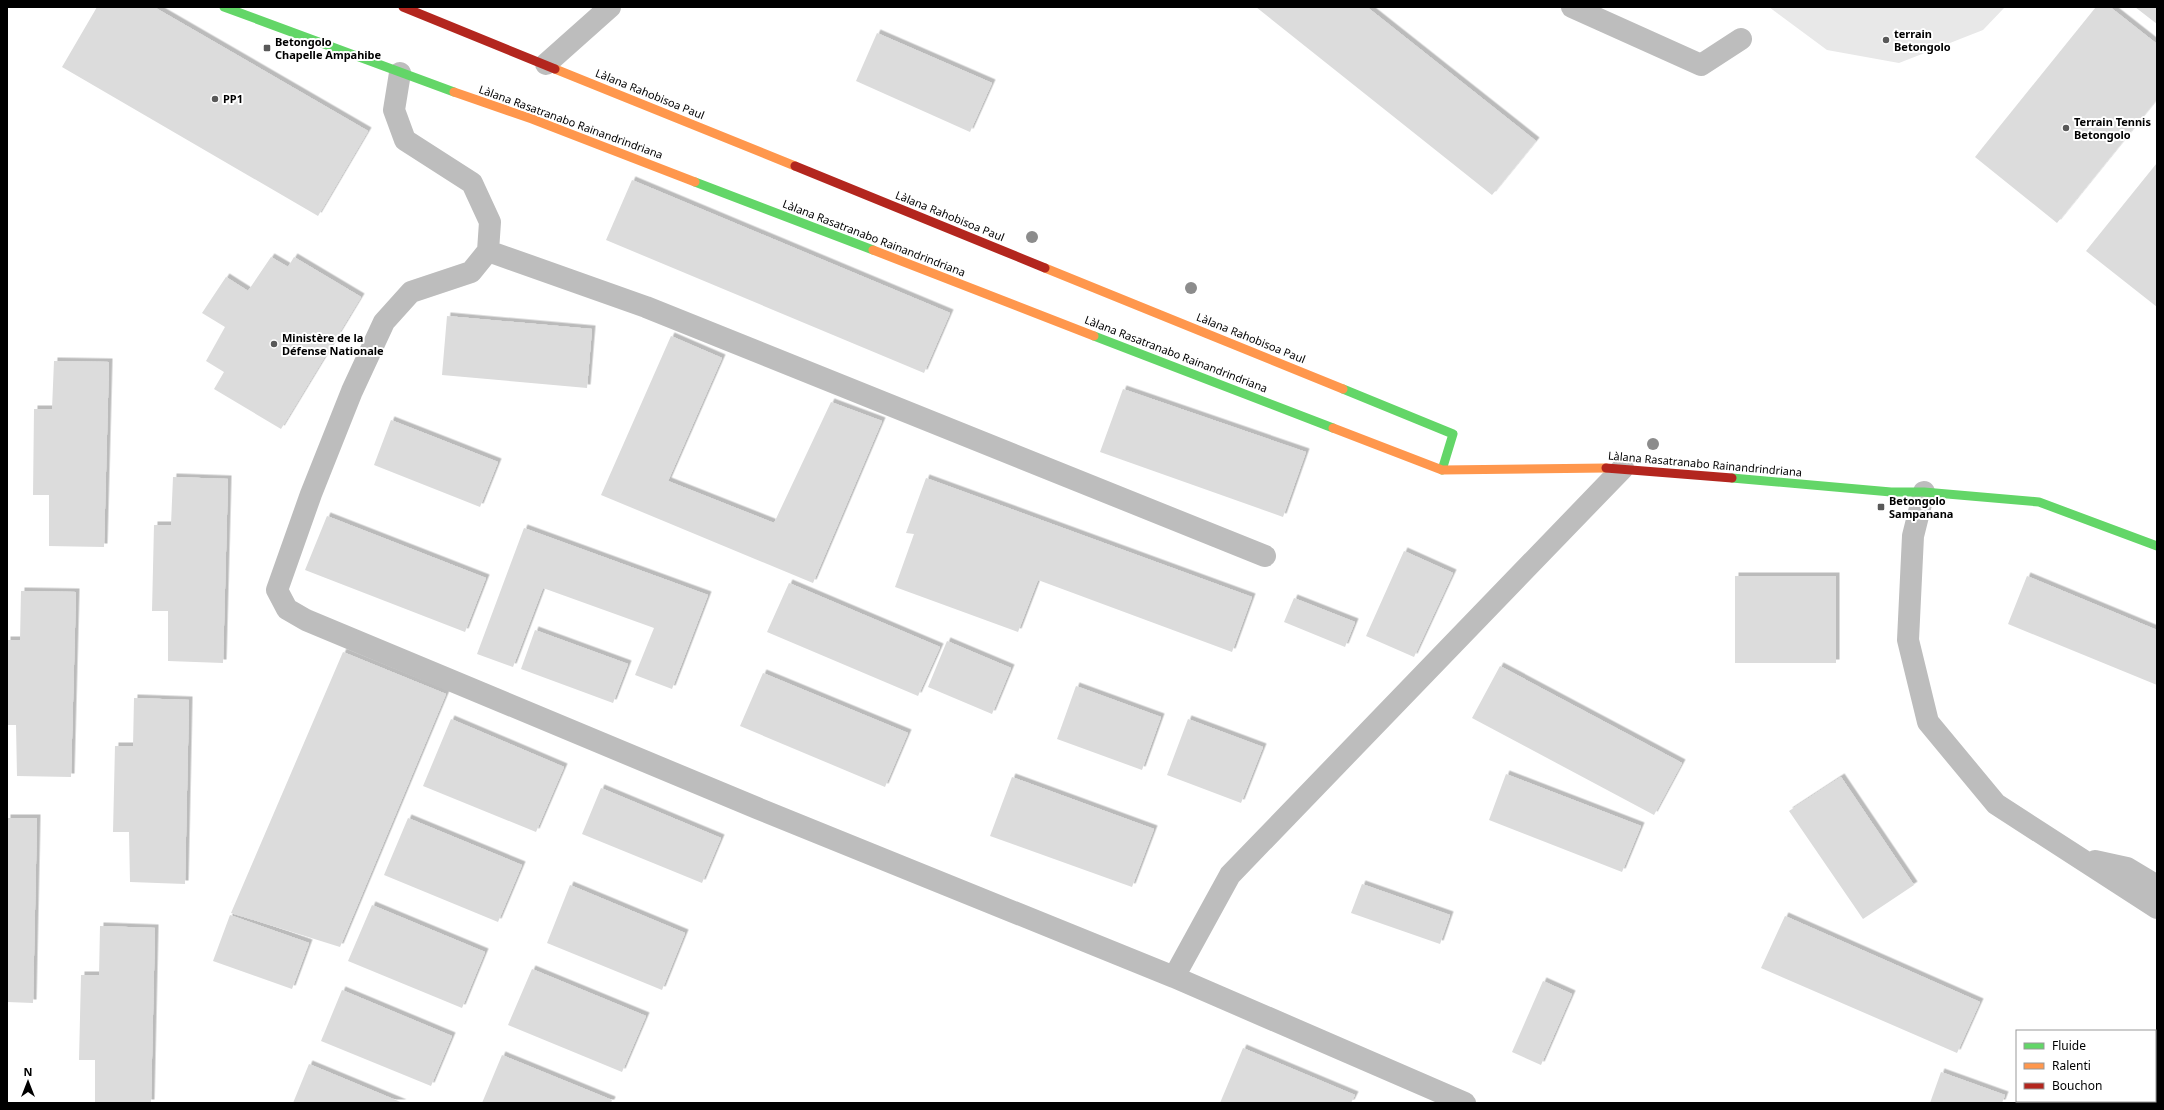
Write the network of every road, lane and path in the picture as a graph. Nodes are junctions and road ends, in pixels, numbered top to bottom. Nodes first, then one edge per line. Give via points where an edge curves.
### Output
1 (224, 7) edge
2 (403, 7) edge
3 (610, 7) edge
4 (1572, 7) edge
5 (1741, 39) dead end
6 (546, 64) junction
7 (400, 73) junction
8 (488, 251) junction
9 (1623, 468) junction
10 (1442, 470) junction
11 (1924, 492) junction
12 (2157, 546) edge
13 (1265, 556) dead end
14 (2082, 858) junction
15 (2157, 886) edge
16 (2157, 908) edge
17 (1174, 977) junction
18 (1465, 1103) edge

1 - 7 street, Làlana Rasatranabo Rainandrindriana
2 - 6 street, Làlana Rahobisoa Paul
3 - 6 street
4 - 5 street via 1701,65
6 - 10 street, Làlana Rahobisoa Paul via 1453,434
7 - 8 street via 394,110 405,140 472,183 490,222
7 - 10 street, Làlana Rasatranabo Rainandrindriana via 532,118
8 - 13 street via 646,307
8 - 17 street via 471,272 411,292 384,322 352,390 277,590 287,609 306,620 742,802
9 - 10 street, Làlana Rasatranabo Rainandrindriana
9 - 11 street, Làlana Rasatranabo Rainandrindriana via 1891,492
9 - 17 street via 1230,875
11 - 12 street, Làlana Rasatranabo Rainandrindriana via 2039,502
11 - 14 street via 1913,536 1908,640 1928,722 1996,804
14 - 15 street via 2127,868
14 - 16 street
17 - 18 street

